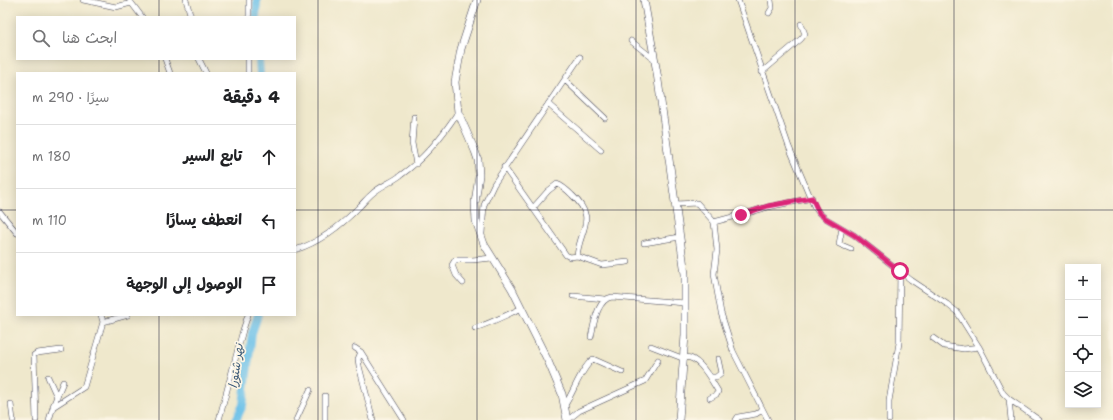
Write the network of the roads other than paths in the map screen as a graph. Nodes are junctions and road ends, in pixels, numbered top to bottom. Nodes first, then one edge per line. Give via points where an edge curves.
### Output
1 (83, 0) edge
2 (186, 0) edge
3 (249, 0) edge
4 (477, 0) edge
5 (644, 0) edge
6 (738, 0) edge
7 (771, 0) edge
8 (130, 2) edge
9 (769, 13) dead end
10 (141, 16) edge
11 (191, 16) edge
12 (249, 16) edge
13 (802, 24) dead end
14 (631, 41) dead end
15 (580, 57) dead end
16 (165, 60) edge
17 (200, 60) edge
18 (248, 60) edge
19 (655, 60) junction
20 (170, 72) edge
21 (206, 72) edge
22 (248, 72) edge
23 (762, 72) junction
24 (565, 80) junction
25 (548, 104) junction
26 (458, 112) junction
27 (414, 117) dead end
28 (605, 118) dead end
29 (601, 150) dead end
30 (416, 164) junction
31 (504, 167) junction
32 (812, 198) junction
33 (676, 204) junction
34 (533, 208) junction
35 (0, 212) edge
36 (714, 222) junction
37 (842, 228) junction
38 (16, 232) edge
39 (481, 236) junction
40 (680, 237) junction
41 (644, 243) dead end
42 (851, 249) dead end
43 (296, 250) edge
44 (577, 256) junction
45 (492, 258) junction
46 (628, 262) dead end
47 (900, 271) junction
48 (463, 283) dead end
49 (573, 296) dead end
50 (604, 299) junction
51 (685, 303) junction
52 (522, 308) junction
53 (101, 316) edge
54 (124, 316) edge
55 (248, 316) edge
56 (103, 322) junction
57 (475, 328) dead end
58 (591, 337) dead end
59 (933, 338) dead end
60 (651, 346) dead end
61 (979, 347) junction
62 (355, 348) dead end
63 (61, 350) dead end
64 (361, 352) junction
65 (682, 358) junction
66 (718, 359) dead end
67 (658, 360) dead end
68 (705, 371) junction
69 (622, 372) dead end
70 (48, 377) dead end
71 (63, 382) dead end
72 (310, 390) dead end
73 (325, 396) dead end
74 (57, 397) junction
75 (710, 398) dead end
76 (1008, 399) junction
77 (11, 404) dead end
78 (564, 405) junction
79 (53, 407) junction
80 (762, 410) junction
81 (13, 420) edge
82 (36, 420) edge
83 (49, 420) edge
84 (219, 420) edge
85 (296, 420) edge
86 (324, 420) edge
87 (373, 420) edge
88 (404, 420) edge
89 (568, 420) edge
90 (679, 420) edge
91 (736, 420) edge
92 (768, 420) edge
93 (890, 420) edge
94 (1011, 420) edge
95 (1039, 420) edge

1 - 8 street via 116,7
2 - 11 street
3 - 12 street
4 - 26 street via 457,67 455,88
5 - 19 street
6 - 23 street
7 - 9 street via 772,8
8 - 10 street
13 - 23 street via 805,34 801,40
14 - 19 street
15 - 24 street
16 - 20 street
17 - 21 street
18 - 22 street
19 - 33 street
23 - 32 street
24 - 25 street
24 - 28 street
25 - 29 street
25 - 31 street
26 - 30 street via 445,132
26 - 39 street via 478,160 475,215
27 - 30 street via 412,144
30 - 43 street via 372,193 337,228 318,241
31 - 34 street
31 - 39 street via 484,205
32 - 36 street via 768,206
32 - 37 street via 819,213
33 - 36 street via 697,203
33 - 40 street
34 - 44 street via 566,255
34 - 44 street via 557,184 564,187 579,202 585,211 586,221
35 - 38 street
36 - 80 street via 717,250 714,274 721,314 733,351
37 - 42 street via 839,244
37 - 47 street
39 - 45 street
40 - 41 street
40 - 51 street via 685,274
44 - 46 street via 602,266
45 - 48 street via 455,260 452,265
45 - 52 street
47 - 61 street via 957,312
47 - 93 street via 899,343 889,401
49 - 50 street
50 - 51 street via 612,297
50 - 58 street via 595,319
51 - 65 street
52 - 57 street
52 - 78 street via 548,361
53 - 56 street
54 - 56 street
55 - 84 street
56 - 79 street via 84,387
59 - 61 street via 944,346 964,349
60 - 65 street
61 - 76 street
62 - 64 street
63 - 82 street via 34,355
64 - 87 street via 359,366
64 - 88 street
65 - 68 street via 693,358
65 - 90 street
66 - 68 street via 721,373 711,377
67 - 89 street via 645,381 579,411
68 - 75 street via 718,390 717,394
69 - 78 street via 593,359
70 - 74 street
71 - 74 street
72 - 85 street
73 - 86 street
74 - 79 street
76 - 94 street
76 - 95 street
77 - 81 street
78 - 89 street
79 - 83 street
80 - 91 street via 756,414 738,417
80 - 92 street

